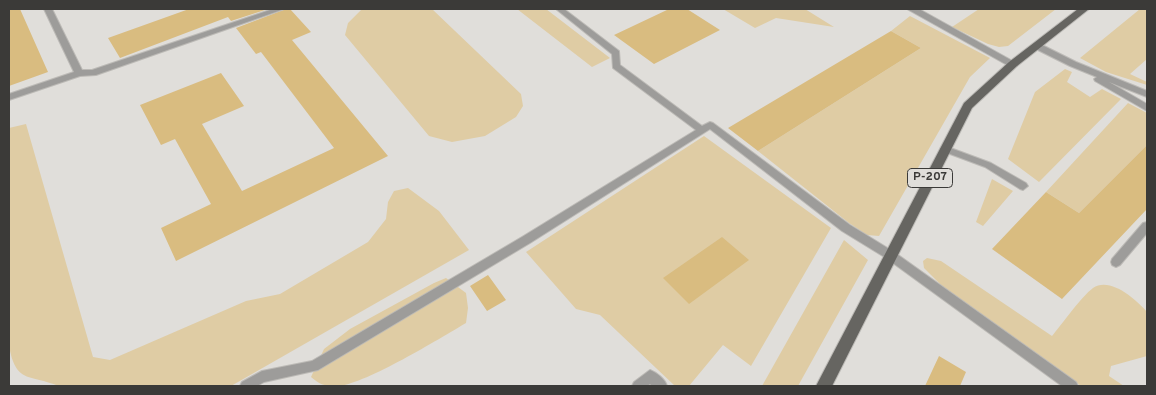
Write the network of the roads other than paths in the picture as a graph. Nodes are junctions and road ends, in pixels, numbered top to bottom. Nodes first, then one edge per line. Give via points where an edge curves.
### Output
1 (48, 9) edge
2 (280, 9) edge
3 (560, 9) edge
4 (912, 9) edge
5 (1084, 9) edge
6 (1037, 46) junction
7 (1013, 64) junction
8 (1073, 64) junction
9 (79, 73) junction
10 (1147, 94) edge
11 (9, 97) edge
12 (1147, 108) edge
13 (702, 130) junction
14 (945, 150) junction
15 (1023, 186) dead end
16 (1147, 226) edge
17 (890, 254) junction
18 (1116, 262) dead end
19 (264, 382) edge
20 (246, 386) edge
21 (638, 386) edge
22 (661, 386) edge
23 (824, 386) edge
24 (1072, 386) edge

1 - 9 lane
2 - 9 lane via 93,74
3 - 13 lane via 616,53 616,66
4 - 7 street
5 - 6 main road, Р-207
6 - 7 main road, Р-207
6 - 8 lane
7 - 14 main road, Р-207 via 968,106
8 - 10 lane
8 - 12 lane
9 - 11 lane
13 - 17 lane via 710,125 846,228
13 - 19 lane via 526,240 314,366
14 - 15 lane via 988,165
14 - 17 main road, Р-207
16 - 18 lane
17 - 23 main road, Р-207
17 - 24 lane
19 - 20 lane
21 - 22 lane via 650,376

